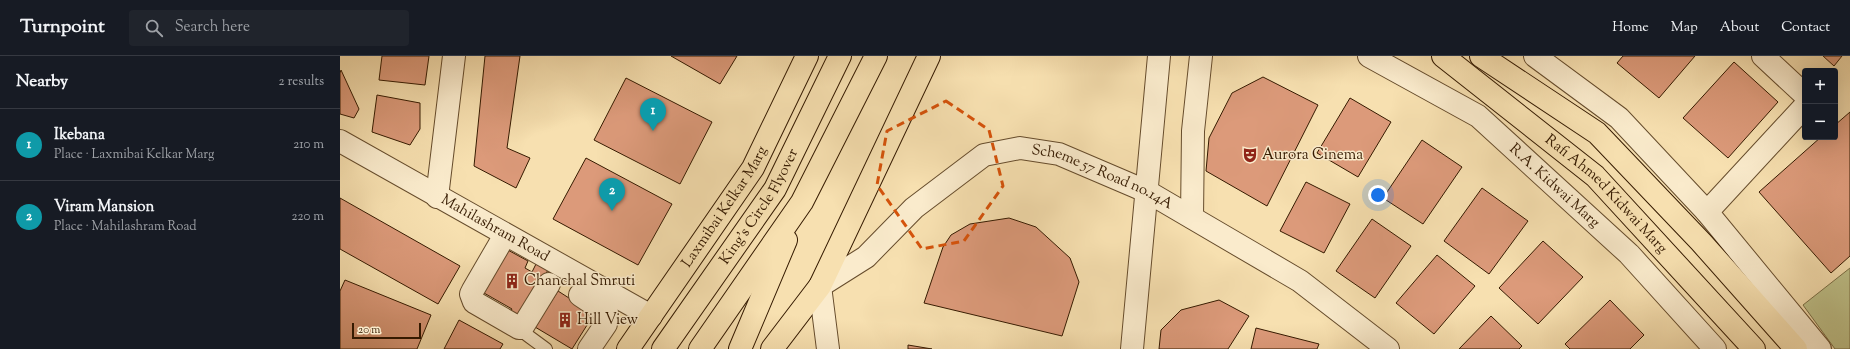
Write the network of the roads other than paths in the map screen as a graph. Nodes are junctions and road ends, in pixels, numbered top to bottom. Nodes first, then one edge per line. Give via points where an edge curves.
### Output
1 (454, 56) edge
2 (807, 56) edge
3 (840, 56) edge
4 (876, 56) edge
5 (930, 56) edge
6 (1159, 56) edge
7 (1201, 56) edge
8 (1369, 56) edge
9 (1443, 56) edge
10 (1481, 56) edge
11 (1536, 56) edge
12 (1763, 56) edge
13 (1802, 92) edge
14 (1802, 109) edge
15 (340, 141) edge
16 (1148, 192) junction
17 (437, 197) junction
18 (802, 202) junction
19 (1707, 212) junction
20 (1192, 217) junction
21 (504, 238) junction
22 (549, 284) dead end
23 (820, 286) junction
24 (580, 295) dead end
25 (607, 313) junction
26 (651, 316) junction
27 (527, 335) dead end
28 (546, 349) edge
29 (589, 349) edge
30 (628, 349) edge
31 (663, 349) edge
32 (700, 349) edge
33 (740, 349) edge
34 (772, 349) edge
35 (828, 349) edge
36 (1132, 349) edge
37 (1388, 349) edge
38 (1715, 349) edge
39 (1754, 349) edge
40 (1796, 349) edge
41 (1820, 349) edge

1 - 17 street
2 - 26 main road, Laxmibai Kelkar Marg via 753,168
3 - 31 main road, King's Circle Flyover via 775,189
4 - 18 main road, King's Circle Flyover
5 - 23 main road
6 - 16 street
7 - 20 street via 1193,131
8 - 38 street, R.A. Kidwai Marg via 1478,116 1629,254
9 - 39 main road, Rafi Ahmed Kidwai Marg via 1595,176
10 - 40 main road via 1596,133 1702,242
11 - 19 street via 1619,118
12 - 13 street
14 - 19 street
15 - 17 street, Mahilashram Road
16 - 20 street, Scheme 57 Road no.14A
16 - 23 street, Scheme 57 Road no.14A via 1059,154 1020,148 984,155 914,208 866,258
16 - 36 street
17 - 21 street, Mahilashram Road
18 - 32 main road, King's Circle Flyover
18 - 33 main road
19 - 41 street
20 - 37 street, Scheme 57 Road no.14A via 1300,281
21 - 22 street via 473,290 474,302 522,328
21 - 26 street, Mahilashram Road via 550,260
23 - 34 main road
23 - 35 street
24 - 25 street
25 - 26 street
25 - 29 street via 606,324
26 - 30 main road, Laxmibai Kelkar Marg
27 - 28 lane

